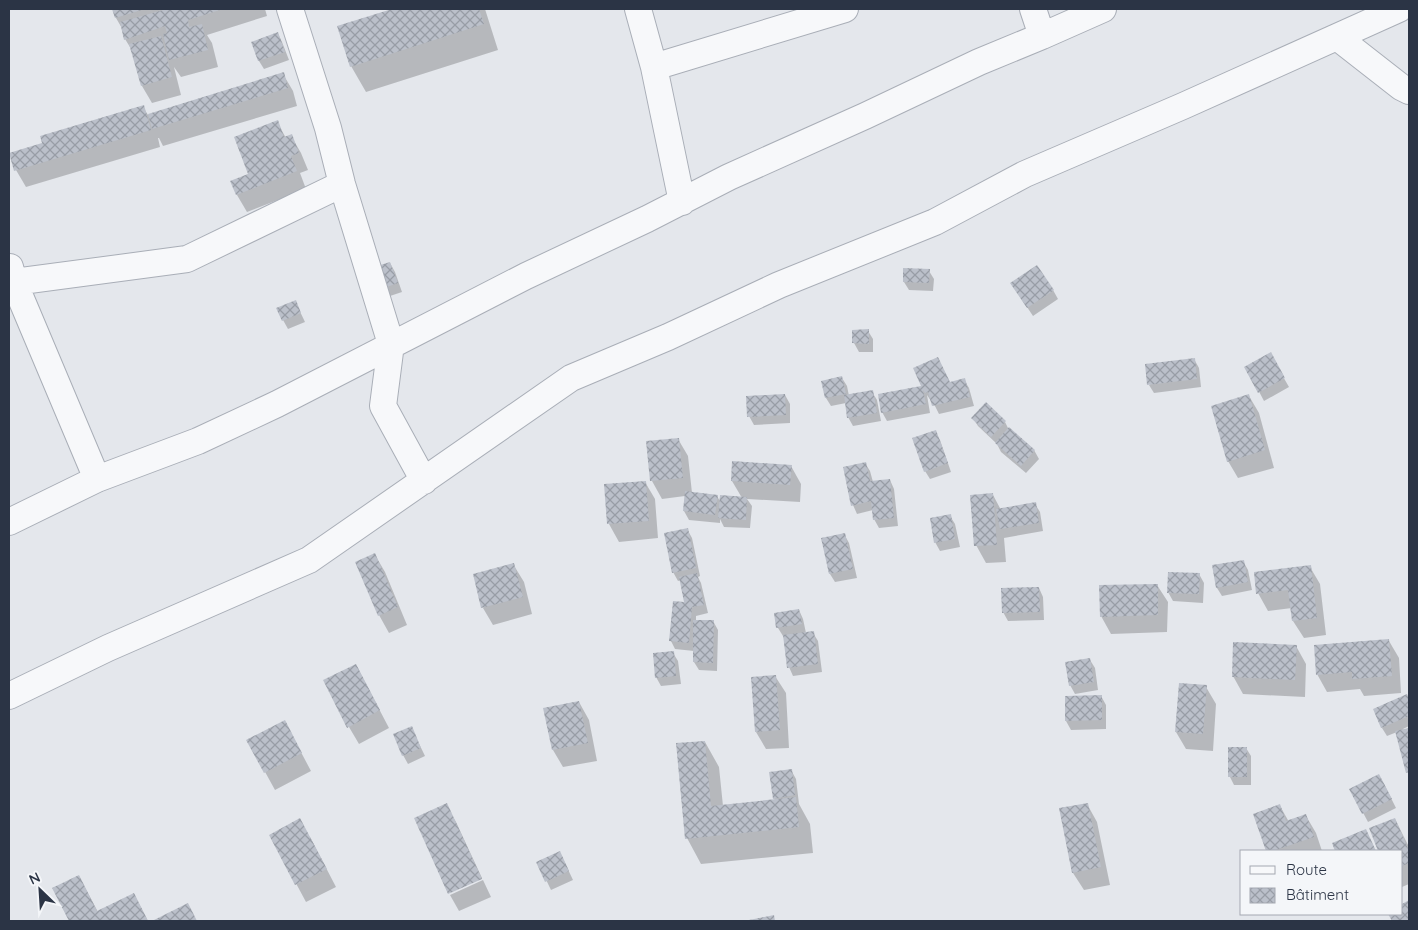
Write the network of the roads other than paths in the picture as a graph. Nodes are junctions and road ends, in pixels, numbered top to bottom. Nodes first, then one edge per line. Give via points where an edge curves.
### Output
1 (290, 9) edge
2 (638, 9) edge
3 (845, 9) edge
4 (1033, 9) edge
5 (1103, 9) edge
6 (1399, 9) edge
7 (1042, 36) junction
8 (1337, 37) junction
9 (654, 67) junction
10 (1409, 91) edge
11 (342, 184) junction
12 (682, 202) junction
13 (11, 273) edge
14 (391, 344) junction
15 (97, 479) junction
16 (424, 480) junction
17 (9, 522) edge
18 (9, 696) edge

1 - 11 street via 328,128
2 - 9 street
3 - 9 street
4 - 7 street
5 - 7 street
6 - 8 street
7 - 12 street via 729,177
8 - 10 street
8 - 16 street via 1025,174 935,222 779,285 571,378
9 - 12 street
11 - 13 street via 187,259
11 - 14 street
12 - 14 street
13 - 15 street
14 - 15 street via 277,404 198,440
14 - 16 street via 383,406
15 - 17 street
16 - 18 street via 309,560 108,648

